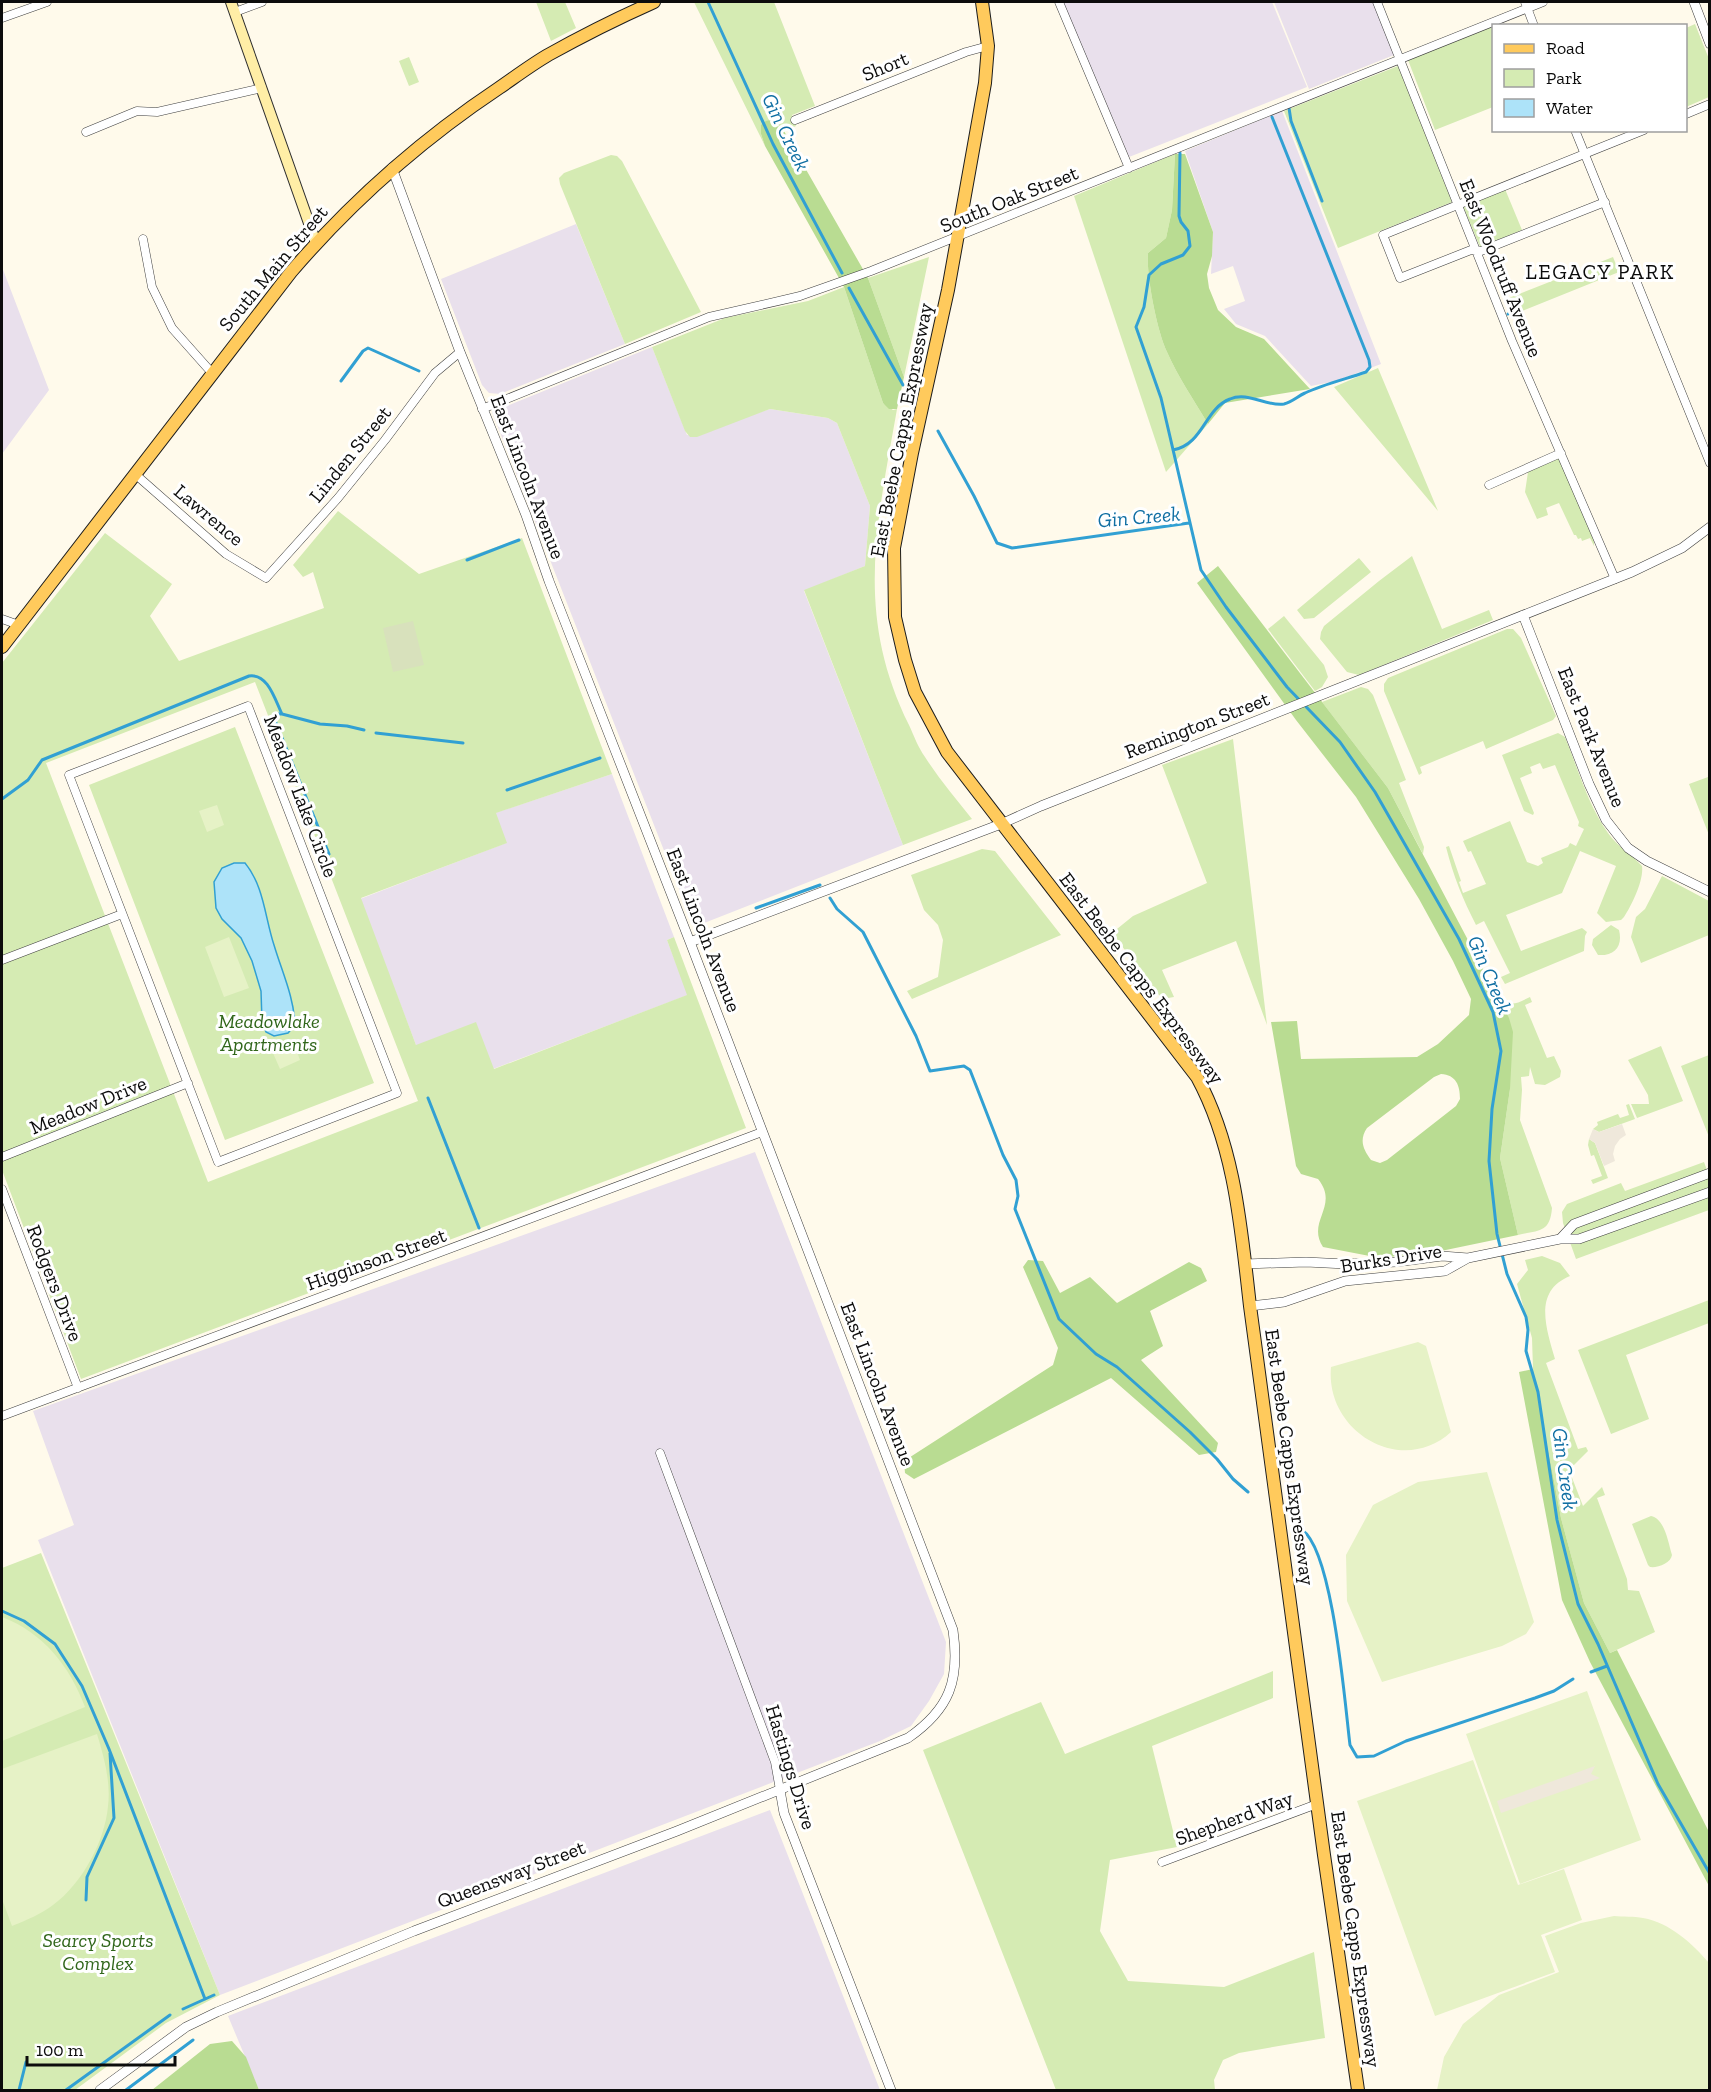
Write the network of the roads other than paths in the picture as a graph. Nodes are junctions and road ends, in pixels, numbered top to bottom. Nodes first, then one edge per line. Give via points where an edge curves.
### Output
1 (47, 2) edge
2 (262, 2) edge
3 (654, 2) edge
4 (982, 2) edge
5 (1059, 2) edge
6 (1377, 2) edge
7 (1543, 2) edge
8 (1694, 2) edge
9 (1526, 5) edge
10 (233, 7) edge
11 (2, 18) edge
12 (1533, 24) edge
13 (1710, 44) edge
14 (988, 46) junction
15 (1400, 59) junction
16 (262, 88) junction
17 (1710, 104) edge
18 (1687, 114) edge
19 (795, 120) dead end
20 (86, 132) dead end
21 (1576, 132) edge
22 (1639, 132) edge
23 (1585, 154) junction
24 (392, 168) junction
25 (1129, 168) junction
26 (1605, 202) junction
27 (1458, 205) junction
28 (142, 238) dead end
29 (956, 238) junction
30 (316, 243) junction
31 (1476, 250) junction
32 (460, 352) junction
33 (212, 373) junction
34 (482, 409) junction
35 (1560, 453) junction
36 (1710, 463) edge
37 (135, 474) junction
38 (1489, 485) dead end
39 (1710, 527) edge
40 (266, 578) joint
41 (1615, 579) junction
42 (1523, 615) junction
43 (2, 618) edge
44 (19, 625) junction
45 (2, 647) edge
46 (1001, 824) junction
47 (1710, 892) edge
48 (123, 914) junction
49 (690, 942) junction
50 (2, 960) edge
51 (188, 1083) junction
52 (762, 1132) junction
53 (2, 1157) edge
54 (1710, 1173) edge
55 (2, 1189) edge
56 (1710, 1192) edge
57 (1560, 1239) junction
58 (1468, 1258) junction
59 (1245, 1264) junction
60 (1250, 1306) junction
61 (78, 1388) junction
62 (2, 1416) edge
63 (660, 1453) dead end
64 (942, 1708) joint
65 (780, 1790) junction
66 (1317, 1804) junction
67 (1162, 1862) dead end
68 (100, 2091) edge
69 (891, 2091) edge
70 (1358, 2091) edge

1 - 11 street
2 - 10 street
3 - 24 main road, South Main Street via 519,73
4 - 14 main road, East Beebe Capps Expressway
5 - 25 street
6 - 15 street, East Woodruff Avenue
7 - 9 street, South Oak Street
8 - 13 street
9 - 12 street
9 - 15 street, South Oak Street
10 - 16 main road
14 - 19 street, Short
14 - 29 main road, East Beebe Capps Expressway
15 - 25 street, South Oak Street
15 - 27 street, East Woodruff Avenue
16 - 20 street via 157,112 137,111
16 - 30 main road
17 - 18 street
21 - 23 street
22 - 23 street
23 - 26 street
23 - 27 street
24 - 30 main road, South Main Street
24 - 32 street, East Lincoln Avenue
25 - 29 street, South Oak Street
26 - 31 street
26 - 36 street
27 - 31 street, East Woodruff Avenue
27 - 31 street via 1383,235 1400,278
28 - 33 street via 152,287 172,327
29 - 34 street, South Oak Street via 800,296 709,317
29 - 46 main road, East Beebe Capps Expressway via 894,548 896,617 915,692 931,724
30 - 33 main road, South Main Street
31 - 35 street, East Woodruff Avenue
32 - 34 street, East Lincoln Avenue
32 - 40 street, Linden Street via 435,374 338,498
33 - 37 main road, South Main Street
34 - 49 street, East Lincoln Avenue
35 - 38 street
35 - 41 street, East Woodruff Avenue
37 - 40 street, Lawrence via 226,554
37 - 44 main road, South Main Street
39 - 41 street, Remington Street via 1682,548
41 - 42 street, Remington Street
42 - 46 street, Remington Street
42 - 47 street, East Park Avenue via 1588,784 1606,820 1628,848
43 - 44 street
44 - 45 main road, South Main Street
46 - 49 street, Remington Street
46 - 59 main road, East Beebe Capps Expressway via 1197,1077 1209,1100 1228,1159
48 - 50 street
48 - 51 street, Meadow Lake Circle
48 - 51 street, Meadow Lake Circle via 69,775 248,706 397,1093 218,1162
49 - 52 street, East Lincoln Avenue
51 - 53 street, Meadow Drive
52 - 61 street, Higginson Street
52 - 64 street, East Lincoln Avenue via 953,1630 957,1654 952,1684
54 - 57 street, Burks Drive via 1574,1224
55 - 61 street, Rodgers Drive
56 - 57 street, Burks Drive via 1579,1239
57 - 58 street, Burks Drive
58 - 59 street, Burks Drive
58 - 60 street, Burks Drive via 1445,1271 1345,1281 1284,1302
59 - 60 main road, East Beebe Capps Expressway
60 - 66 main road, East Beebe Capps Expressway
61 - 62 street, Higginson Street
63 - 65 street, Hastings Drive via 775,1762
64 - 65 street, Queensway Street via 908,1738
65 - 68 street, Queensway Street via 414,1930 217,2012 186,2027
65 - 69 street, Hastings Drive via 784,1813
66 - 67 street, Shepherd Way
66 - 70 main road, East Beebe Capps Expressway

